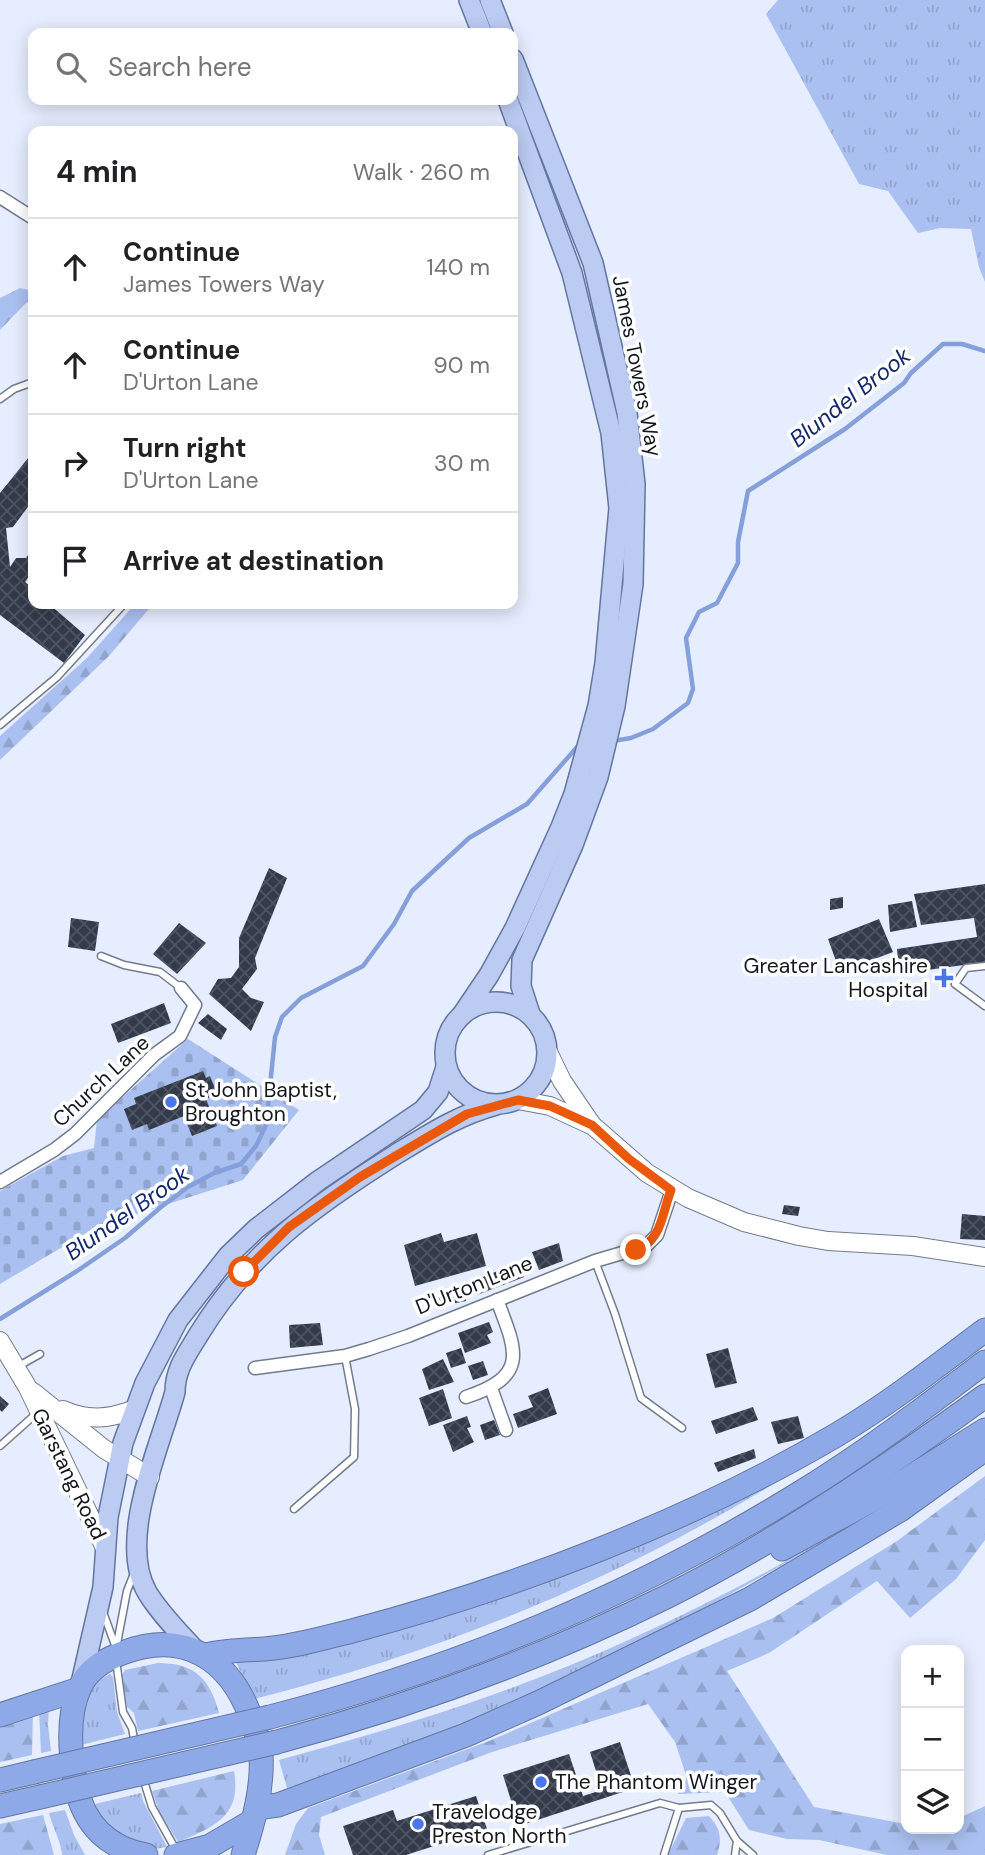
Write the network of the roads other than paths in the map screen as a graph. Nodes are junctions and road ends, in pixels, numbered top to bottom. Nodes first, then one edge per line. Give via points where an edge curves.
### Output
1 (469, 0) edge
2 (490, 0) edge
3 (480, 28) edge
4 (501, 28) edge
5 (518, 72) edge
6 (510, 105) edge
7 (518, 126) edge
8 (518, 127) edge
9 (0, 197) edge
10 (28, 215) edge
11 (28, 384) edge
12 (0, 399) edge
13 (119, 609) edge
14 (0, 725) edge
15 (101, 956) dead end
16 (985, 967) edge
17 (181, 988) joint
18 (985, 1006) edge
19 (530, 1014) junction
20 (462, 1015) junction
21 (548, 1052) junction
22 (446, 1067) junction
23 (518, 1100) junction
24 (496, 1105) junction
25 (592, 1125) junction
26 (0, 1182) edge
27 (671, 1190) junction
28 (985, 1256) edge
29 (594, 1261) junction
30 (497, 1300) junction
31 (985, 1330) edge
32 (0, 1341) edge
33 (40, 1354) dead end
34 (345, 1356) junction
35 (985, 1362) edge
36 (15, 1368) junction
37 (255, 1368) dead end
38 (491, 1388) junction
39 (985, 1396) edge
40 (466, 1397) dead end
41 (36, 1399) junction
42 (133, 1410) junction
43 (682, 1428) dead end
44 (506, 1430) dead end
45 (985, 1430) edge
46 (0, 1446) edge
47 (985, 1449) edge
48 (120, 1458) junction
49 (150, 1477) junction
50 (295, 1509) dead end
51 (106, 1550) junction
52 (137, 1566) junction
53 (100, 1604) junction
54 (116, 1651) junction
55 (201, 1653) junction
56 (80, 1687) junction
57 (439, 1693) junction
58 (0, 1715) edge
59 (138, 1753) dead end
60 (141, 1766) dead end
61 (0, 1780) edge
62 (0, 1806) edge
63 (679, 1808) junction
64 (254, 1815) junction
65 (737, 1841) junction
66 (137, 1854) edge
67 (178, 1855) edge
68 (243, 1855) edge
69 (488, 1855) edge
70 (664, 1855) edge
71 (735, 1855) edge
72 (752, 1855) edge

1 - 3 main road
2 - 4 main road
5 - 19 main road, James Towers Way via 593,263 627,413 635,484 633,584 614,714 598,777 573,845 522,960 521,986
6 - 7 main road, James Towers Way
8 - 20 main road, James Towers Way via 572,273 611,433 620,508 606,663 574,794 514,928
9 - 10 street
11 - 12 lane
13 - 14 lane via 57,677
15 - 17 lane via 160,972
16 - 18 lane via 966,968 955,984
17 - 26 street, Church Lane via 195,1005 180,1036 154,1055 75,1134
19 - 20 main road via 510,1004 488,1002
19 - 21 main road via 543,1031
20 - 22 main road via 445,1044
21 - 23 main road via 541,1080
21 - 25 street
22 - 24 main road via 464,1094
22 - 42 main road via 438,1092 423,1110 282,1208 228,1256 178,1320
23 - 24 main road
23 - 25 street via 550,1106
24 - 49 main road via 448,1123 360,1177 317,1205 265,1250 223,1298 181,1364
25 - 27 street
27 - 28 street via 727,1216 781,1233
27 - 29 street, D'Urton Lane via 653,1241
29 - 30 street, D'Urton Lane
29 - 43 lane via 641,1398
30 - 34 street, D'Urton Lane
30 - 38 street via 513,1354 506,1377
31 - 55 highway via 836,1435 711,1500 631,1535 412,1614 288,1645
32 - 36 street, Garstang Road
33 - 36 lane
34 - 37 street, D'Urton Lane
34 - 50 lane via 355,1409 354,1457
35 - 61 highway, bridge via 814,1484 665,1568 548,1625 387,1684 270,1717
36 - 41 street, Garstang Road
38 - 40 street
38 - 44 street
39 - 57 highway via 906,1453 741,1556 667,1596
41 - 42 street via 92,1419
41 - 46 lane
41 - 48 street, Garstang Road
41 - 51 street, Garstang Road
42 - 48 main road
45 - 57 highway via 885,1493 682,1604 512,1680
47 - 64 highway via 900,1510 750,1600 466,1735
48 - 49 street, Garstang Road
48 - 51 main road
49 - 52 main road, Garstang Road via 139,1526
51 - 53 main road, Garstang Road
52 - 54 lane via 127,1591
52 - 55 main road, Garstang Road via 147,1592
53 - 54 lane
53 - 56 main road, Garstang Road
54 - 55 highway via 156,1645
54 - 56 highway
54 - 59 lane via 123,1712
55 - 64 highway via 232,1679 256,1732 261,1773
56 - 58 highway
56 - 66 highway via 71,1742 79,1799 99,1834
57 - 62 highway, bridge via 277,1742
60 - 67 lane via 152,1807
63 - 65 lane via 711,1805
63 - 69 lane via 660,1803
63 - 70 lane
64 - 67 highway via 210,1846
64 - 68 highway
65 - 71 lane
65 - 72 lane

